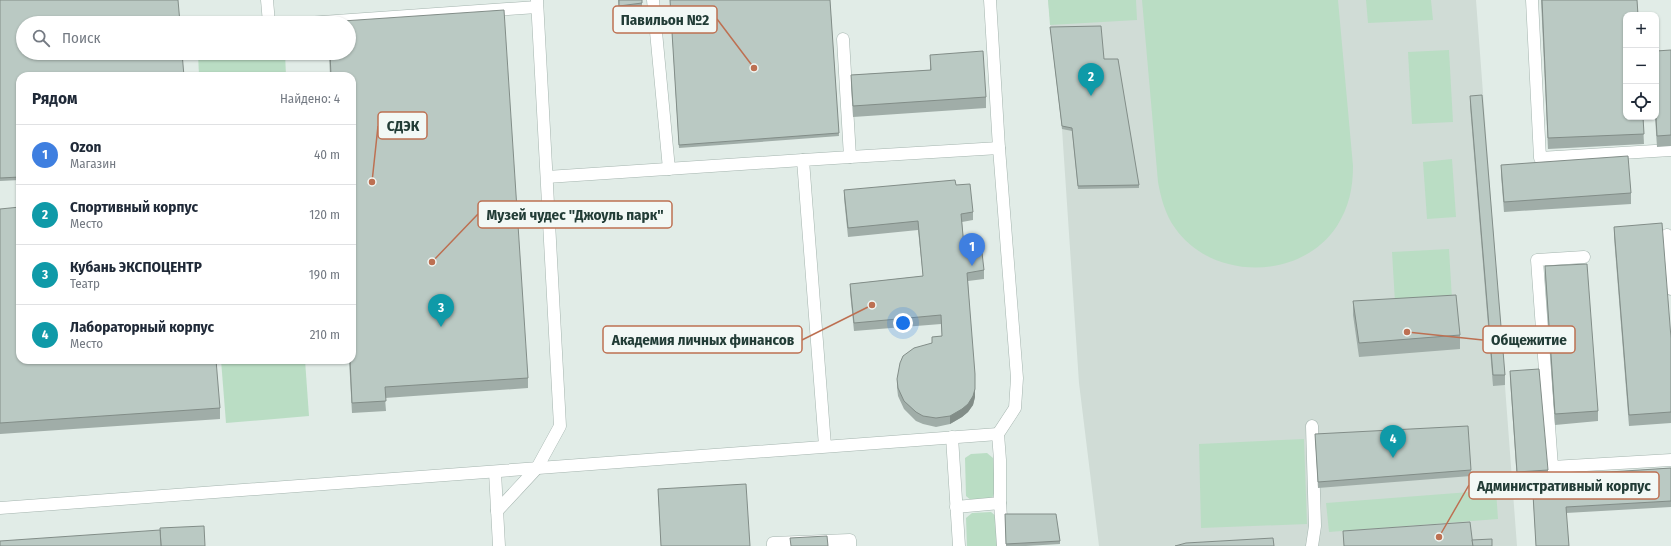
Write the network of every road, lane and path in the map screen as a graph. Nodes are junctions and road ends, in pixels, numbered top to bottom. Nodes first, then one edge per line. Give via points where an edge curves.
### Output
1 (267, 0) edge
2 (653, 0) edge
3 (990, 0) edge
4 (1532, 0) edge
5 (537, 4) edge
6 (268, 16) edge
7 (356, 19) edge
8 (843, 39) dead end
9 (999, 148) junction
10 (1671, 150) edge
11 (850, 157) junction
12 (803, 160) junction
13 (669, 169) junction
14 (547, 177) junction
15 (1667, 235) dead end
16 (1584, 257) dead end
17 (1671, 289) edge
18 (1312, 426) dead end
19 (998, 434) junction
20 (952, 437) junction
21 (826, 446) junction
22 (1671, 460) edge
23 (537, 468) junction
24 (495, 472) junction
25 (1000, 504) junction
26 (956, 507) junction
27 (0, 508) edge
28 (497, 511) junction
29 (499, 546) edge
30 (773, 546) edge
31 (850, 546) edge
32 (959, 546) edge
33 (1002, 546) edge
34 (1312, 546) edge

1 - 6 lane
2 - 13 lane
3 - 9 lane
4 - 10 lane via 1540,158
5 - 7 lane
5 - 14 lane
8 - 11 lane
9 - 11 lane
9 - 19 lane via 1017,378 1015,408
11 - 12 lane
12 - 13 lane
12 - 21 lane
13 - 14 lane
14 - 23 lane via 560,426
15 - 17 lane
16 - 22 lane via 1537,260 1552,467
18 - 34 lane via 1315,526
19 - 20 lane
19 - 25 lane
20 - 21 lane
20 - 26 lane
21 - 23 lane
23 - 24 lane
23 - 28 lane
24 - 27 lane
24 - 28 lane
25 - 26 lane
25 - 33 lane
26 - 32 lane
28 - 29 lane
30 - 31 lane via 773,543 850,540

